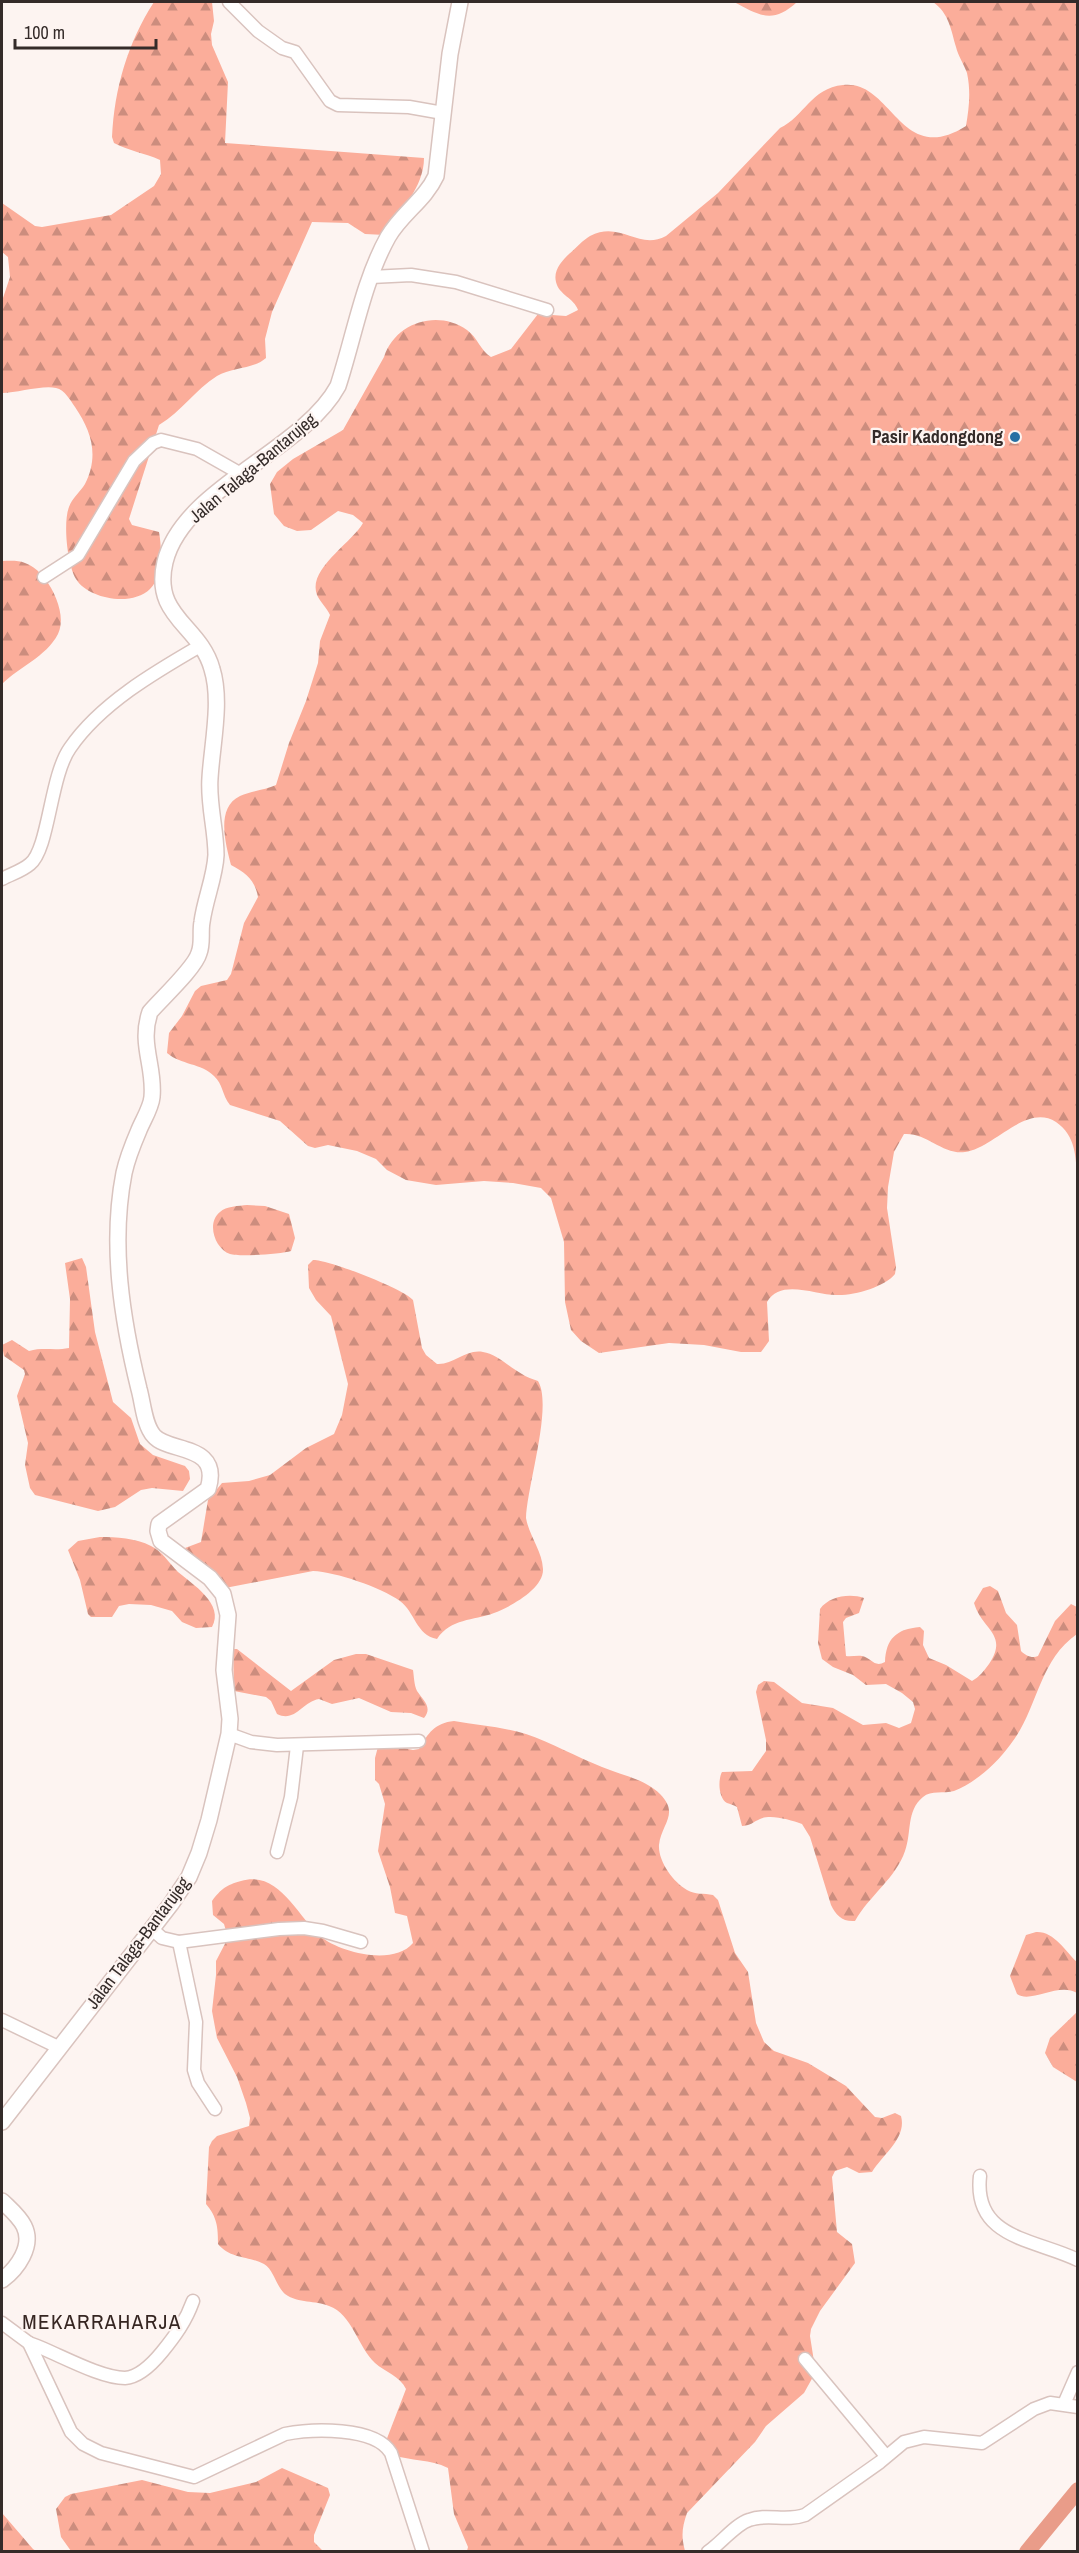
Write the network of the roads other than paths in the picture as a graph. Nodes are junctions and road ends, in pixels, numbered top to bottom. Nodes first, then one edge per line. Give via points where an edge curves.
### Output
1 (229, 2) edge
2 (460, 2) edge
3 (443, 113) junction
4 (371, 277) junction
5 (547, 310) dead end
6 (241, 474) junction
7 (44, 577) dead end
8 (200, 646) junction
9 (2, 879) edge
10 (229, 1734) junction
11 (419, 1741) dead end
12 (297, 1746) junction
13 (277, 1852) dead end
14 (152, 1929) junction
15 (179, 1942) junction
16 (361, 1942) dead end
17 (2, 2020) edge
18 (58, 2047) junction
19 (215, 2109) dead end
20 (2, 2122) edge
21 (980, 2176) dead end
22 (2, 2200) edge
23 (1077, 2260) edge
24 (2, 2280) edge
25 (193, 2301) dead end
26 (2, 2323) edge
27 (29, 2343) junction
28 (805, 2359) dead end
29 (1077, 2372) edge
30 (1064, 2404) junction
31 (1077, 2407) edge
32 (886, 2456) junction
33 (423, 2552) edge
34 (708, 2552) edge

1 - 3 street via 258,31 295,52 330,100 338,105 409,107
2 - 3 main road, Jalan Talaga-Bantarujeg
3 - 4 main road, Jalan Talaga-Bantarujeg via 436,176 430,189 393,229
4 - 5 street via 411,276 456,282
4 - 6 main road, Jalan Talaga-Bantarujeg via 344,370 332,397 310,421
6 - 7 street via 197,449 161,440 153,443 134,461 78,555
6 - 8 main road, Jalan Talaga-Bantarujeg via 199,509 183,528 166,560 162,584 166,600
8 - 9 street via 145,678 70,747 60,765 36,858
8 - 10 main road, Jalan Talaga-Bantarujeg via 215,681 209,798 216,855 199,955 150,1012 146,1022 144,1036 152,1099 124,1173 118,1265 121,1303 151,1432 161,1442 196,1453 209,1473 208,1489 159,1524 158,1531 161,1541 210,1578 223,1594 228,1615 224,1670
10 - 12 street via 251,1742
10 - 14 main road, Jalan Talaga-Bantarujeg via 209,1821 189,1877
11 - 12 street
12 - 13 street via 291,1797
14 - 15 street via 162,1938
14 - 18 main road, Jalan Talaga-Bantarujeg
15 - 16 street via 304,1928
15 - 19 street via 195,2022 194,2070
17 - 18 street
18 - 20 main road, Jalan Talaga-Bantarujeg
21 - 23 street via 981,2201 990,2221
22 - 24 main road via 25,2228 26,2242 24,2254
25 - 27 street via 174,2338 151,2366 125,2378 90,2369
26 - 27 street
27 - 33 street via 71,2432 83,2444 101,2452 194,2478 296,2431 337,2431 384,2444 391,2452
28 - 32 street
29 - 30 street
30 - 31 street
30 - 32 street via 1050,2403 1034,2409 982,2443 918,2438 904,2442
32 - 34 street via 805,2515 748,2520

